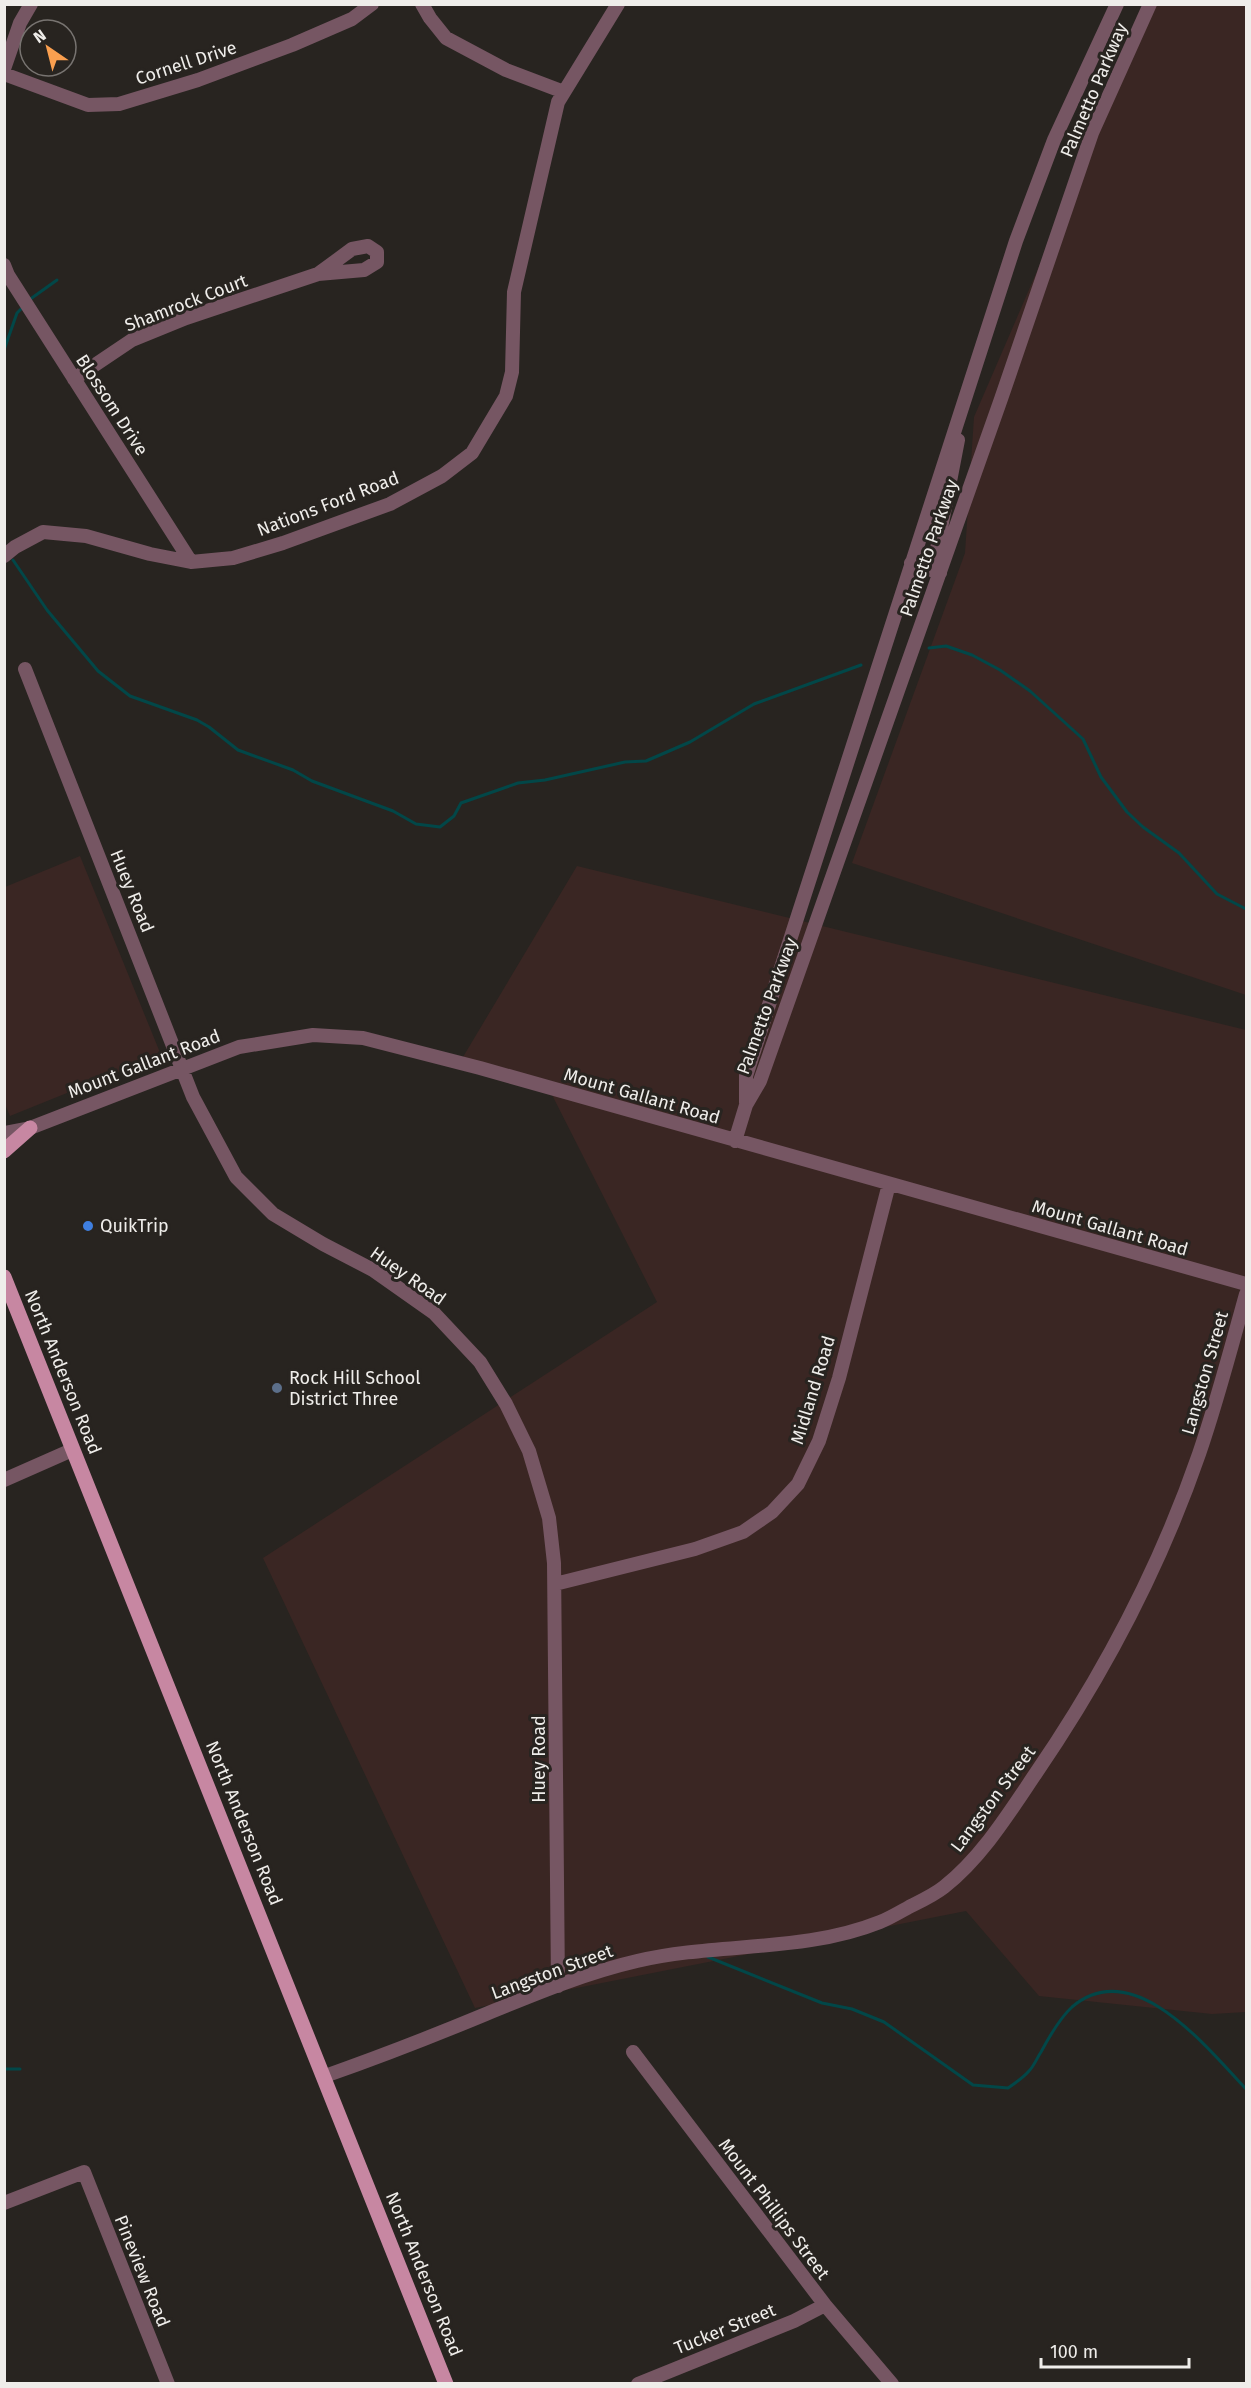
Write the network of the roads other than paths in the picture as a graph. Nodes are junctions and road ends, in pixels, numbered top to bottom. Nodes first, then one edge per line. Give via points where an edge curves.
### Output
1 (31, 4) edge
2 (372, 4) edge
3 (422, 4) edge
4 (618, 4) edge
5 (1117, 4) edge
6 (1150, 4) edge
7 (4, 72) edge
8 (564, 92) junction
9 (4, 266) edge
10 (318, 274) dead end
11 (74, 379) junction
12 (959, 414) junction
13 (4, 556) edge
14 (191, 562) junction
15 (911, 563) junction
16 (939, 573) junction
17 (25, 669) dead end
18 (183, 1067) junction
19 (746, 1105) junction
20 (30, 1128) junction
21 (4, 1133) edge
22 (735, 1141) junction
23 (4, 1144) edge
24 (4, 1151) edge
25 (889, 1184) junction
26 (4, 1277) edge
27 (1246, 1284) edge
28 (1246, 1294) edge
29 (72, 1450) junction
30 (4, 1480) edge
31 (555, 1584) junction
32 (558, 1986) junction
33 (633, 2052) dead end
34 (325, 2076) junction
35 (4, 2202) edge
36 (825, 2305) junction
37 (168, 2384) edge
38 (446, 2384) edge
39 (638, 2384) edge
40 (892, 2384) edge

1 - 7 street via 20,23
2 - 7 street, Cornell Drive via 352,19 292,45 119,104 88,105
3 - 8 street via 446,38 506,70
4 - 8 street, Nations Ford Road
5 - 12 street, Palmetto Parkway via 1054,140
6 - 16 street, Palmetto Parkway via 1092,134
8 - 14 street, Nations Ford Road via 558,102 514,292 512,372 506,396 472,453 442,476 390,504 233,558
9 - 11 street, Blossom Drive
10 - 11 street, Shamrock Court via 132,340
11 - 14 street, Blossom Drive
12 - 15 street, Palmetto Parkway
12 - 16 street via 958,439 936,554
13 - 14 street, Nations Ford Road via 43,532 86,536
15 - 16 street
15 - 19 street, Palmetto Parkway via 746,1076
16 - 19 street, Palmetto Parkway via 760,1082
17 - 18 street, Huey Road
18 - 20 street, Mount Gallant Road
18 - 22 street, Mount Gallant Road via 239,1047 313,1035 363,1038
18 - 31 street, Huey Road via 193,1097 236,1177 273,1214 373,1270 434,1313 480,1362 529,1451 549,1518
19 - 22 street, Palmetto Parkway
20 - 21 street, Mount Gallant Road
20 - 23 street, Mount Gallant Road
20 - 24 main road
22 - 25 street, Mount Gallant Road
25 - 27 street, Mount Gallant Road
25 - 31 street, Midland Road via 839,1378 819,1442 798,1484 772,1512 743,1532 695,1549
26 - 29 main road, North Anderson Road
28 - 32 street, Langston Street via 1199,1455 1133,1610 1058,1741 972,1860 942,1889 881,1922 849,1932 794,1942 684,1952 636,1961
29 - 30 street
29 - 34 main road, North Anderson Road
31 - 32 street, Huey Road
32 - 34 street, Langston Street
33 - 36 street, Mount Phillips Street
34 - 38 main road, North Anderson Road
35 - 37 street, Pineview Road via 84,2172
36 - 39 street, Tucker Street
36 - 40 street, Mount Phillips Street

